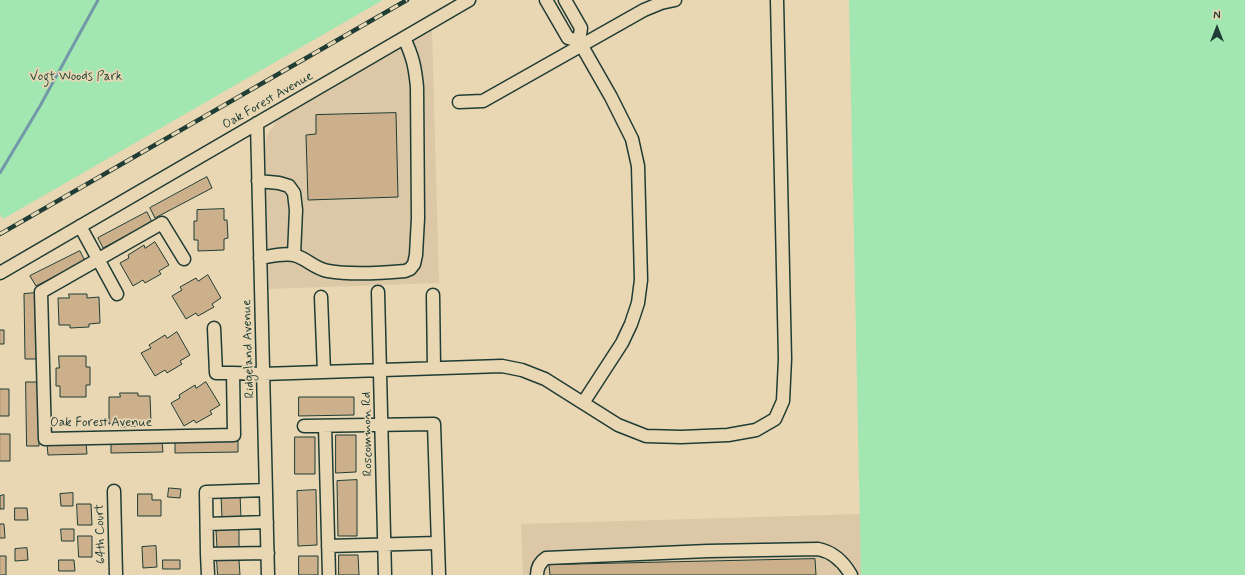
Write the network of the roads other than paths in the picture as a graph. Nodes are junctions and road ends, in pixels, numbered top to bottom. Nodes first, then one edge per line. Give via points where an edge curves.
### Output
1 (469, 0) edge
2 (546, 0) edge
3 (565, 0) edge
4 (675, 0) edge
5 (777, 0) edge
6 (404, 38) junction
7 (581, 43) junction
8 (459, 102) dead end
9 (257, 123) junction
10 (258, 181) junction
11 (80, 226) junction
12 (294, 256) junction
13 (260, 258) junction
14 (184, 259) dead end
15 (98, 260) junction
16 (0, 273) edge
17 (378, 292) dead end
18 (117, 294) dead end
19 (432, 295) dead end
20 (321, 297) dead end
21 (214, 328) dead end
22 (434, 368) junction
23 (380, 370) junction
24 (324, 372) junction
25 (233, 373) junction
26 (263, 374) junction
27 (583, 403) junction
28 (381, 425) junction
29 (304, 426) dead end
30 (325, 426) junction
31 (266, 490) junction
32 (114, 491) dead end
33 (267, 522) junction
34 (207, 524) junction
35 (438, 543) junction
36 (384, 545) junction
37 (328, 546) junction
38 (268, 553) junction
39 (207, 554) junction
40 (116, 575) edge
41 (208, 575) edge
42 (268, 575) edge
43 (329, 575) edge
44 (385, 575) edge
45 (439, 575) edge
46 (537, 575) edge
47 (850, 575) edge

1 - 6 street, Oak Forest Avenue
2 - 7 street via 568,38
3 - 7 street via 580,28
4 - 7 street via 644,10
5 - 27 street via 785,359 783,401 774,420 756,430 728,436 646,436 618,425
6 - 9 street, Oak Forest Avenue
6 - 12 street via 412,54 417,87 418,218 414,264 405,271 394,272 327,271
7 - 8 street via 483,101
7 - 27 street via 632,139 638,166 641,280 638,303 631,324 622,343
9 - 10 street, Ridgeland Avenue
9 - 11 street, Oak Forest Avenue
10 - 12 street via 289,186 294,193
10 - 13 street, Ridgeland Avenue
11 - 15 street
11 - 16 street, Oak Forest Avenue
12 - 13 street
13 - 26 street, Ridgeland Avenue
14 - 15 street, Oak Forest Avenue via 162,223
15 - 18 street
15 - 25 street, Oak Forest Avenue via 41,292 45,439 234,436
17 - 23 street, Roscommon Rd
19 - 22 street
20 - 24 street
21 - 25 street via 216,373
22 - 23 street
22 - 27 street via 502,366 522,370 545,379
23 - 24 street
23 - 28 street, Roscommon Rd
24 - 26 street
25 - 26 street
26 - 31 street, Ridgeland Avenue
28 - 30 street
28 - 35 street via 434,424
28 - 36 street, Roscommon Rd
29 - 30 street
30 - 37 street
31 - 33 street, Ridgeland Avenue
31 - 34 street via 206,492
32 - 40 street, 64th Court
33 - 34 street
33 - 38 street, Ridgeland Avenue
34 - 39 street
35 - 36 street
35 - 45 street
36 - 37 street
36 - 44 street, Roscommon Rd
37 - 43 street
38 - 39 street
38 - 42 street, Ridgeland Avenue
39 - 41 street
46 - 47 street via 541,562 546,558 818,549 839,558

